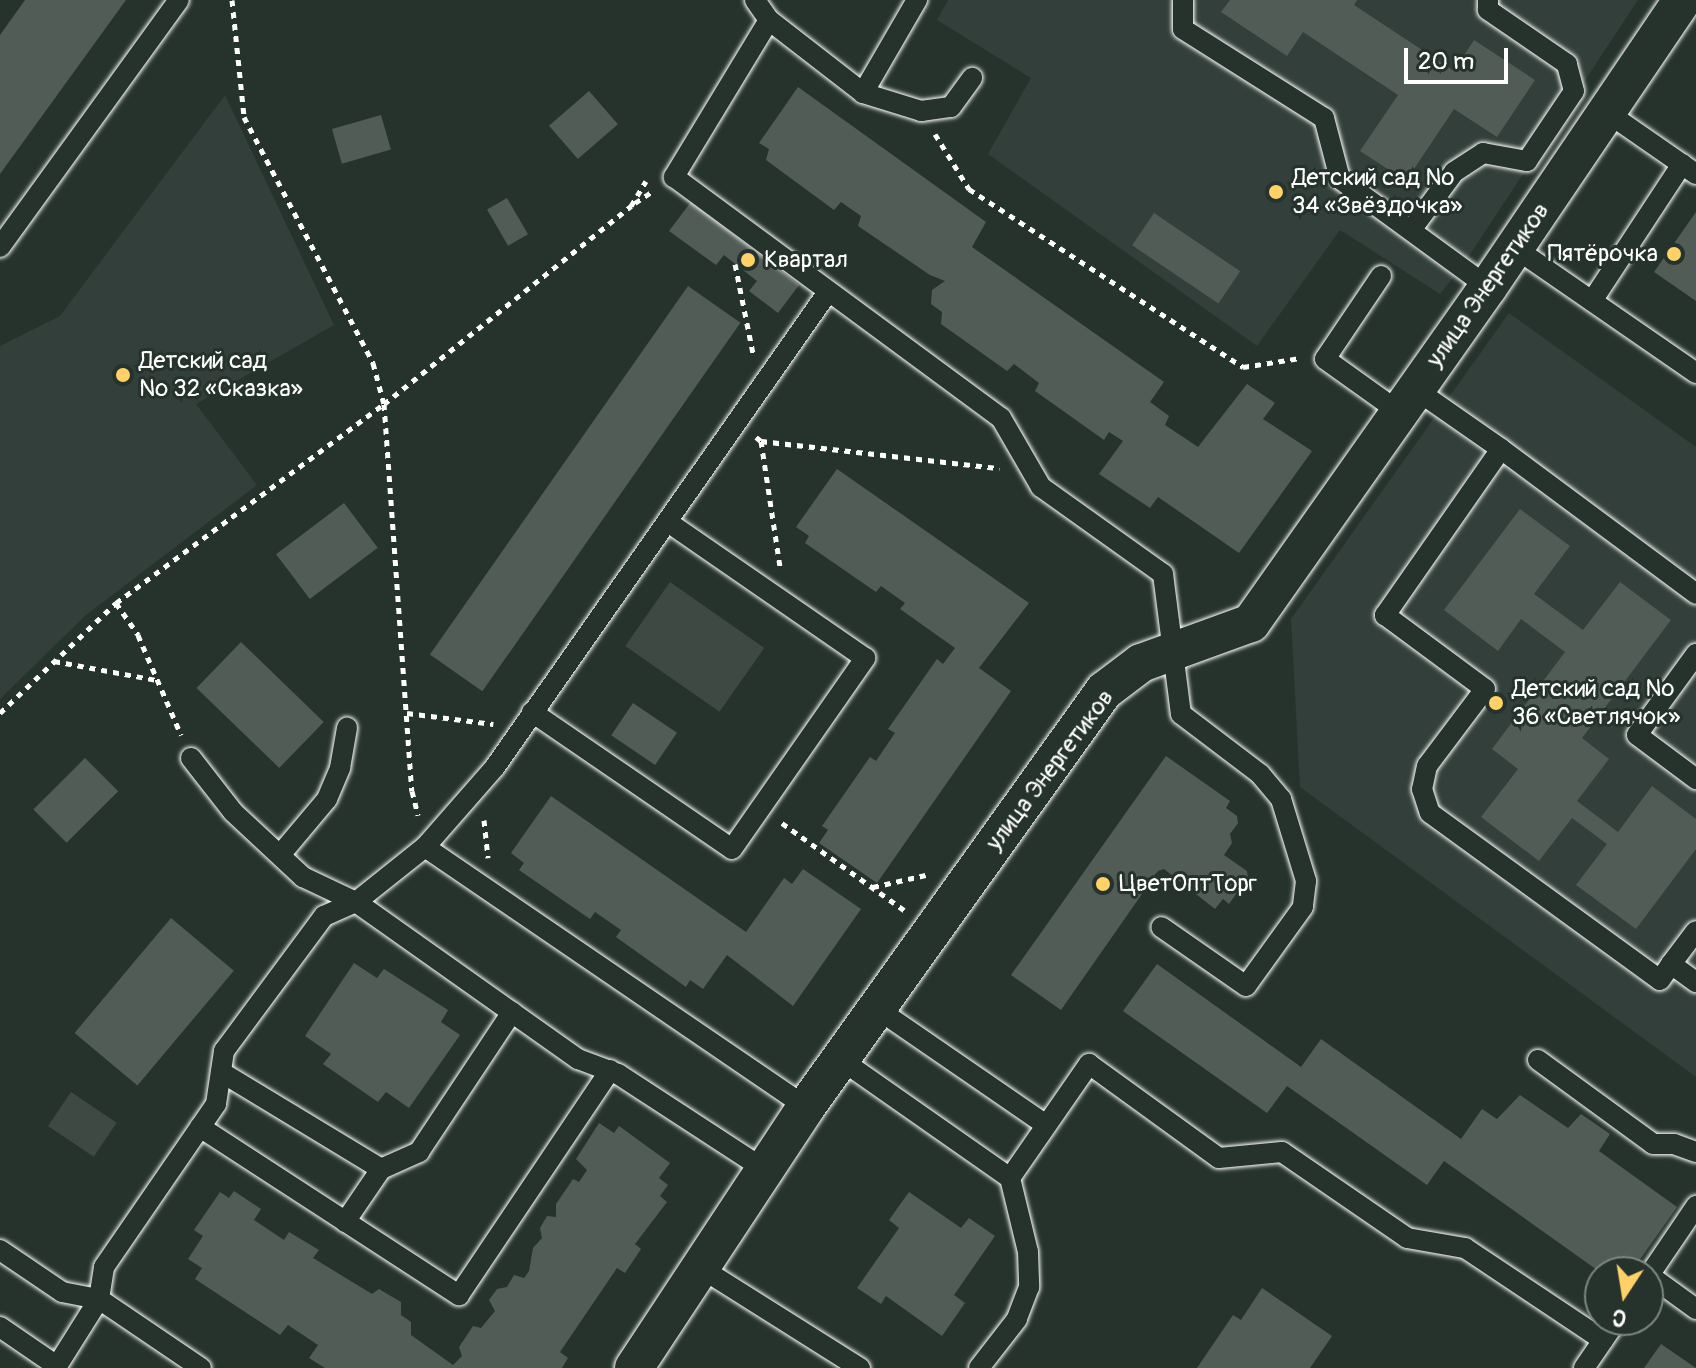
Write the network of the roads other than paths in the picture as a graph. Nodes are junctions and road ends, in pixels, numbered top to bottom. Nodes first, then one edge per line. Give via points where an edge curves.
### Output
1 (179, 0) edge
2 (755, 0) edge
3 (917, 0) edge
4 (1183, 0) edge
5 (1488, 0) edge
6 (1682, 0) edge
7 (769, 20) junction
8 (972, 78) dead end
9 (863, 93) junction
10 (1608, 113) junction
11 (1689, 169) edge
12 (1411, 230) junction
13 (0, 247) edge
14 (1515, 248) junction
15 (1381, 276) dead end
16 (1488, 287) junction
17 (828, 292) junction
18 (1592, 301) junction
19 (1696, 373) edge
20 (1407, 401) junction
21 (1501, 449) junction
22 (668, 522) junction
23 (1696, 594) edge
24 (1173, 649) junction
25 (1696, 654) edge
26 (527, 719) junction
27 (347, 728) dead end
28 (191, 758) road end
29 (1696, 779) edge
30 (425, 847) junction
31 (280, 855) junction
32 (356, 902) junction
33 (1161, 927) dead end
34 (1696, 931) edge
35 (1671, 964) junction
36 (1696, 982) edge
37 (876, 1008) junction
38 (512, 1012) junction
39 (840, 1059) junction
40 (1538, 1060) dead end
41 (610, 1070) junction
42 (221, 1072) junction
43 (806, 1107) junction
44 (1046, 1125) junction
45 (200, 1127) junction
46 (1696, 1152) edge
47 (381, 1169) junction
48 (765, 1170) junction
49 (1010, 1178) junction
50 (1696, 1206) edge
51 (345, 1222) junction
52 (0, 1250) edge
53 (1662, 1256) edge
54 (701, 1268) junction
55 (1664, 1287) edge
56 (99, 1299) junction
57 (1696, 1309) edge
58 (0, 1327) edge
59 (1606, 1336) edge
60 (1603, 1340) junction
61 (58, 1367) edge
62 (201, 1368) edge
63 (634, 1368) edge
64 (860, 1368) edge
65 (979, 1368) edge
66 (1584, 1368) edge

1 - 13 lane
2 - 7 lane
3 - 9 lane
4 - 12 lane via 1183,29 1324,118 1340,179
5 - 12 lane via 1488,10 1567,64 1574,91 1527,161 1483,153 1454,172
6 - 10 street, улица Энергетиков
7 - 9 lane
7 - 17 lane via 674,177
8 - 9 lane via 951,107 921,111
10 - 11 lane
10 - 14 street, улица Энергетиков
11 - 18 lane
12 - 16 lane
14 - 16 street, улица Энергетиков
14 - 18 lane
15 - 20 lane via 1325,359
16 - 20 street, улица Энергетиков
17 - 22 lane
17 - 24 lane via 1001,418 1041,487 1163,574
18 - 19 lane
20 - 21 lane
20 - 24 street, улица Энергетиков via 1251,623
21 - 23 lane
21 - 35 lane via 1385,615 1485,689 1427,766 1422,789 1430,813 1660,980
22 - 26 lane
22 - 26 lane via 865,658 732,849
24 - 33 lane via 1181,714 1260,774 1281,799 1306,881 1303,907 1246,986
24 - 37 street, улица Энергетиков via 1141,663 1104,691
25 - 29 lane via 1637,735
26 - 30 lane
27 - 31 lane via 340,768 327,799
28 - 31 lane via 233,812
30 - 32 lane
30 - 43 lane
31 - 32 lane via 303,877
32 - 38 lane
32 - 42 lane via 324,916 224,1051
34 - 35 lane
35 - 36 lane
37 - 39 street, улица Энергетиков
37 - 44 lane
38 - 41 lane via 578,1059
38 - 47 lane via 419,1152
39 - 43 street, улица Энергетиков
39 - 49 lane
40 - 46 lane via 1653,1144
41 - 48 lane
41 - 51 lane via 459,1295
42 - 45 lane via 216,1104
42 - 47 lane
43 - 48 street, улица Энергетиков
44 - 49 lane
44 - 60 lane via 1089,1064 1219,1158 1282,1152 1407,1238 1465,1248
45 - 51 lane
45 - 56 lane via 104,1267
47 - 51 lane
48 - 54 street, улица Энергетиков
49 - 65 lane via 1028,1252 1029,1287 1017,1319
50 - 53 lane
52 - 56 lane via 62,1292
54 - 63 street, улица Энергетиков
54 - 64 lane
55 - 57 lane
56 - 61 lane
56 - 62 lane
58 - 61 lane
59 - 60 lane
60 - 66 lane

